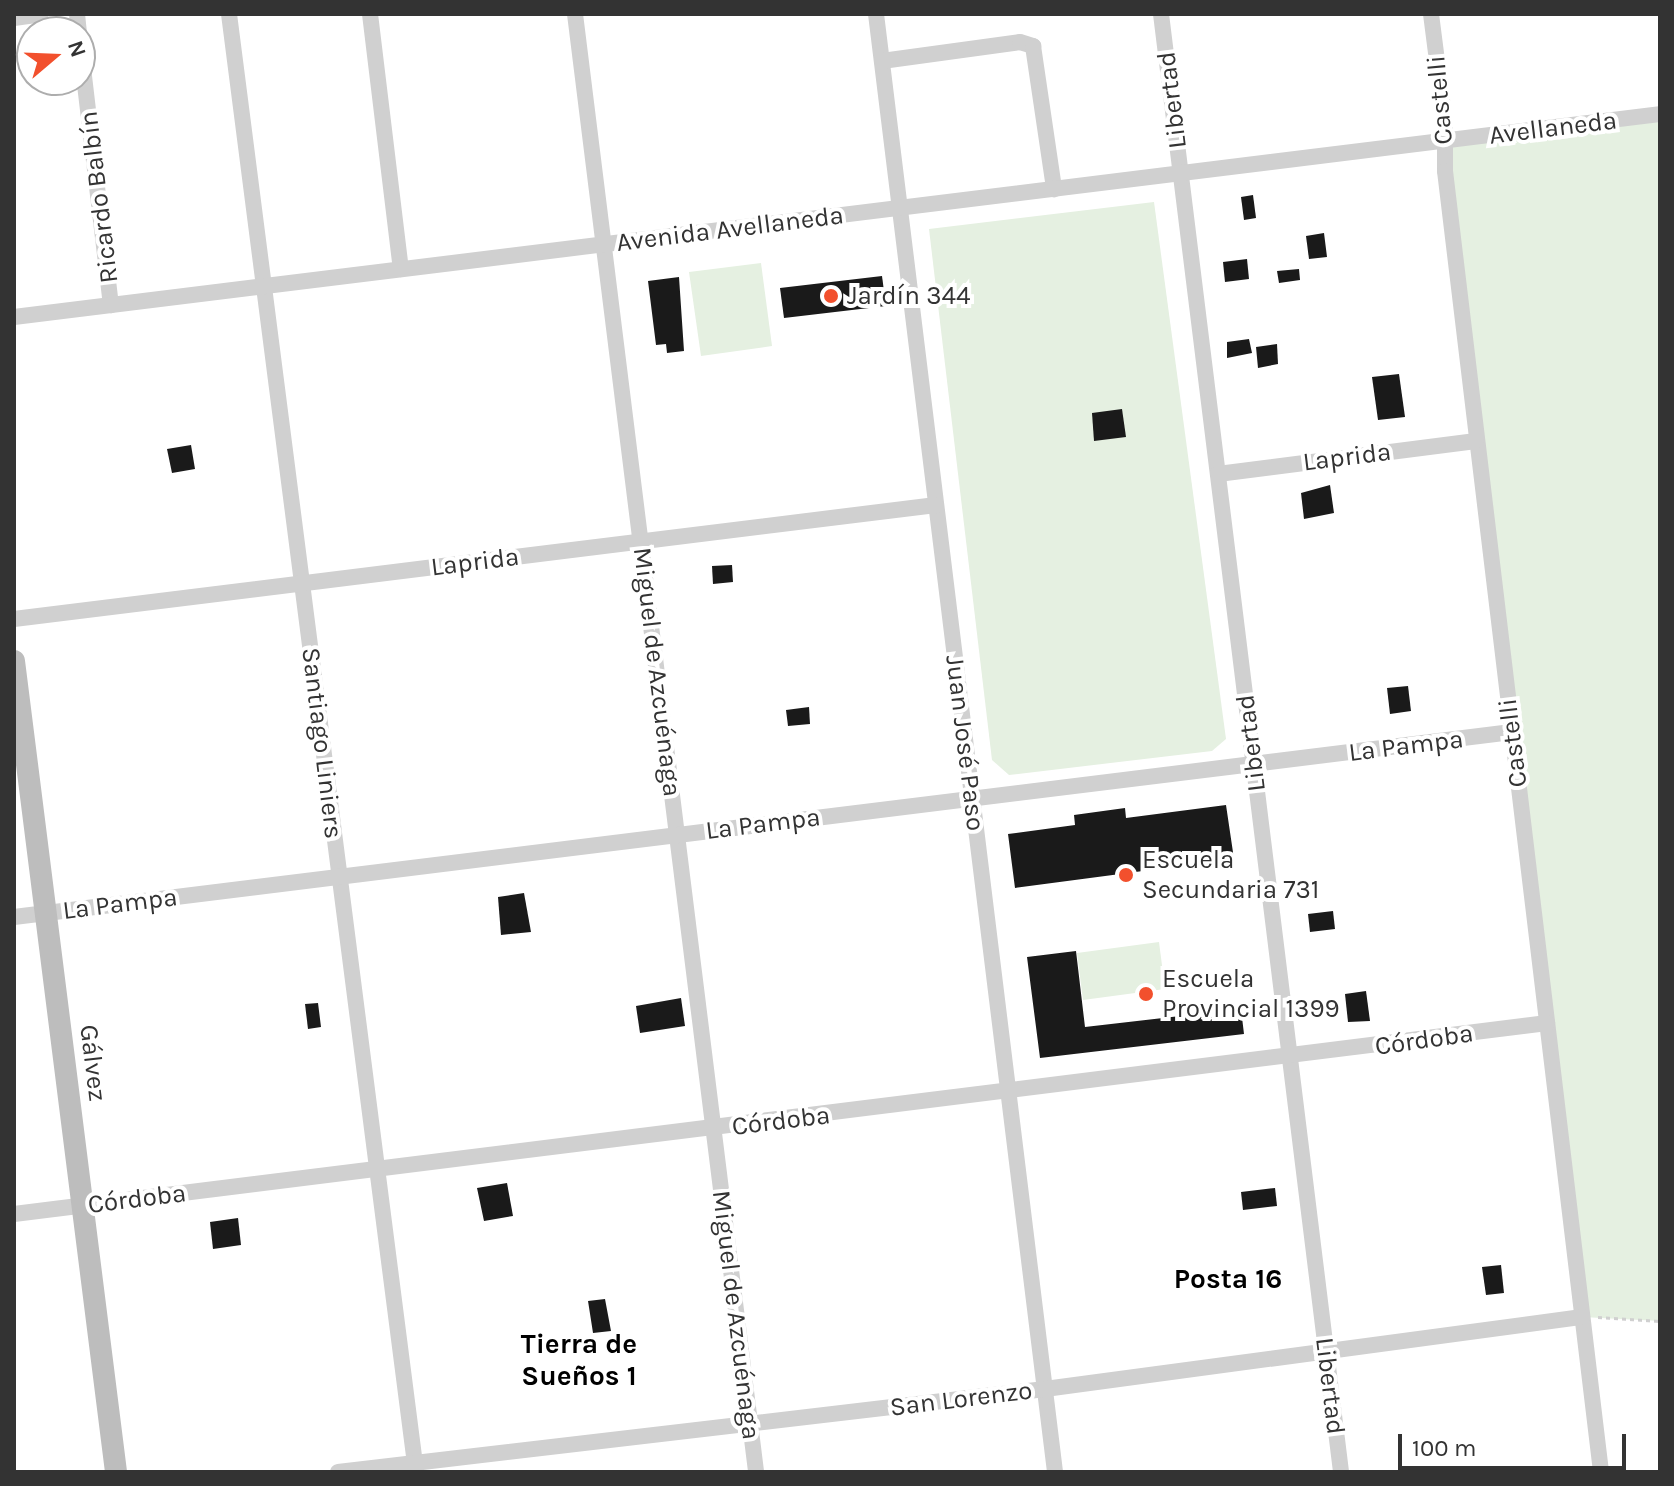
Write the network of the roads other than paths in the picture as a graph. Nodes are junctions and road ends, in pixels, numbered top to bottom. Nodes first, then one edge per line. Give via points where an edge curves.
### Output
1 (41, 14) edge
2 (229, 14) edge
3 (370, 14) edge
4 (575, 14) edge
5 (876, 14) edge
6 (1161, 14) edge
7 (1431, 14) edge
8 (14, 18) edge
9 (882, 61) junction
10 (86, 96) edge
11 (1660, 114) edge
12 (1445, 141) junction
13 (1181, 173) junction
14 (1054, 189) junction
15 (900, 209) junction
16 (604, 244) junction
17 (401, 269) junction
18 (264, 286) junction
19 (111, 305) junction
20 (14, 317) edge
21 (1476, 441) junction
22 (1218, 474) junction
23 (936, 505) junction
24 (641, 542) junction
25 (302, 583) junction
26 (14, 619) edge
27 (14, 661) edge
28 (1512, 732) junction
29 (1253, 765) junction
30 (972, 798) junction
31 (677, 835) junction
32 (339, 877) junction
33 (46, 913) junction
34 (14, 917) edge
35 (1547, 1023) junction
36 (1290, 1059) junction
37 (1008, 1093) junction
38 (713, 1129) junction
39 (378, 1170) junction
40 (83, 1205) junction
41 (14, 1214) edge
42 (1582, 1317) junction
43 (1325, 1347) junction
44 (1045, 1389) junction
45 (750, 1424) junction
46 (415, 1468) edge
47 (116, 1472) edge
48 (338, 1472) edge
49 (756, 1472) edge
50 (1055, 1472) edge
51 (1341, 1472) edge
52 (1601, 1472) edge

1 - 8 street
2 - 18 street, Santiago Liniers
3 - 17 street
4 - 16 street, Miguel de Azcuénaga
5 - 9 street, Juan José Paso
6 - 13 street, Libertad
7 - 12 street, Castelli
9 - 14 street via 1020,42 1033,46
9 - 15 street, Juan José Paso
10 - 19 street, Ricardo Balbín
11 - 12 street, Avellaneda
12 - 13 street, Avenida Avellaneda
12 - 21 street, Castelli
13 - 14 street, Avenida Avellaneda
13 - 22 street, Libertad
14 - 15 street, Avenida Avellaneda
15 - 16 street, Avenida Avellaneda
15 - 23 street, Juan José Paso
16 - 17 street, Avenida Avellaneda
16 - 24 street, Miguel de Azcuénaga
17 - 18 street, Avenida Avellaneda
18 - 19 street, Avenida Avellaneda
18 - 25 street, Santiago Liniers
19 - 20 street, Avenida Avellaneda
21 - 22 street, Laprida
21 - 28 street, Castelli
22 - 29 street, Libertad
23 - 24 street, Laprida
23 - 30 street, Juan José Paso
24 - 25 street, Laprida
24 - 31 street, Miguel de Azcuénaga
25 - 26 street, Laprida
25 - 32 street, Santiago Liniers
27 - 33 main road, Gálvez
28 - 29 street, La Pampa
28 - 35 street, Castelli
29 - 30 street, La Pampa
29 - 36 street, Libertad
30 - 31 street, La Pampa
30 - 37 street, Juan José Paso
31 - 32 street, La Pampa
31 - 38 street, Miguel de Azcuénaga
32 - 33 street, La Pampa
32 - 39 street, Santiago Liniers
33 - 34 street, La Pampa
33 - 40 main road, Gálvez
35 - 36 street, Córdoba
35 - 42 street, Castelli
36 - 37 street, Córdoba
36 - 43 street, Libertad
37 - 38 street, Córdoba
37 - 44 street, Juan José Paso
38 - 39 street, Córdoba
38 - 45 street, Miguel de Azcuénaga
39 - 40 street, Córdoba
39 - 46 street, Santiago Liniers
40 - 41 street, Córdoba
40 - 47 main road, Gálvez
42 - 43 street, San Lorenzo
42 - 52 street, Castelli
43 - 44 street, San Lorenzo
43 - 51 street, Libertad
44 - 45 street, San Lorenzo
44 - 50 street, Juan José Paso
45 - 46 street, San Lorenzo
45 - 49 street, Miguel de Azcuénaga
46 - 48 street, San Lorenzo

